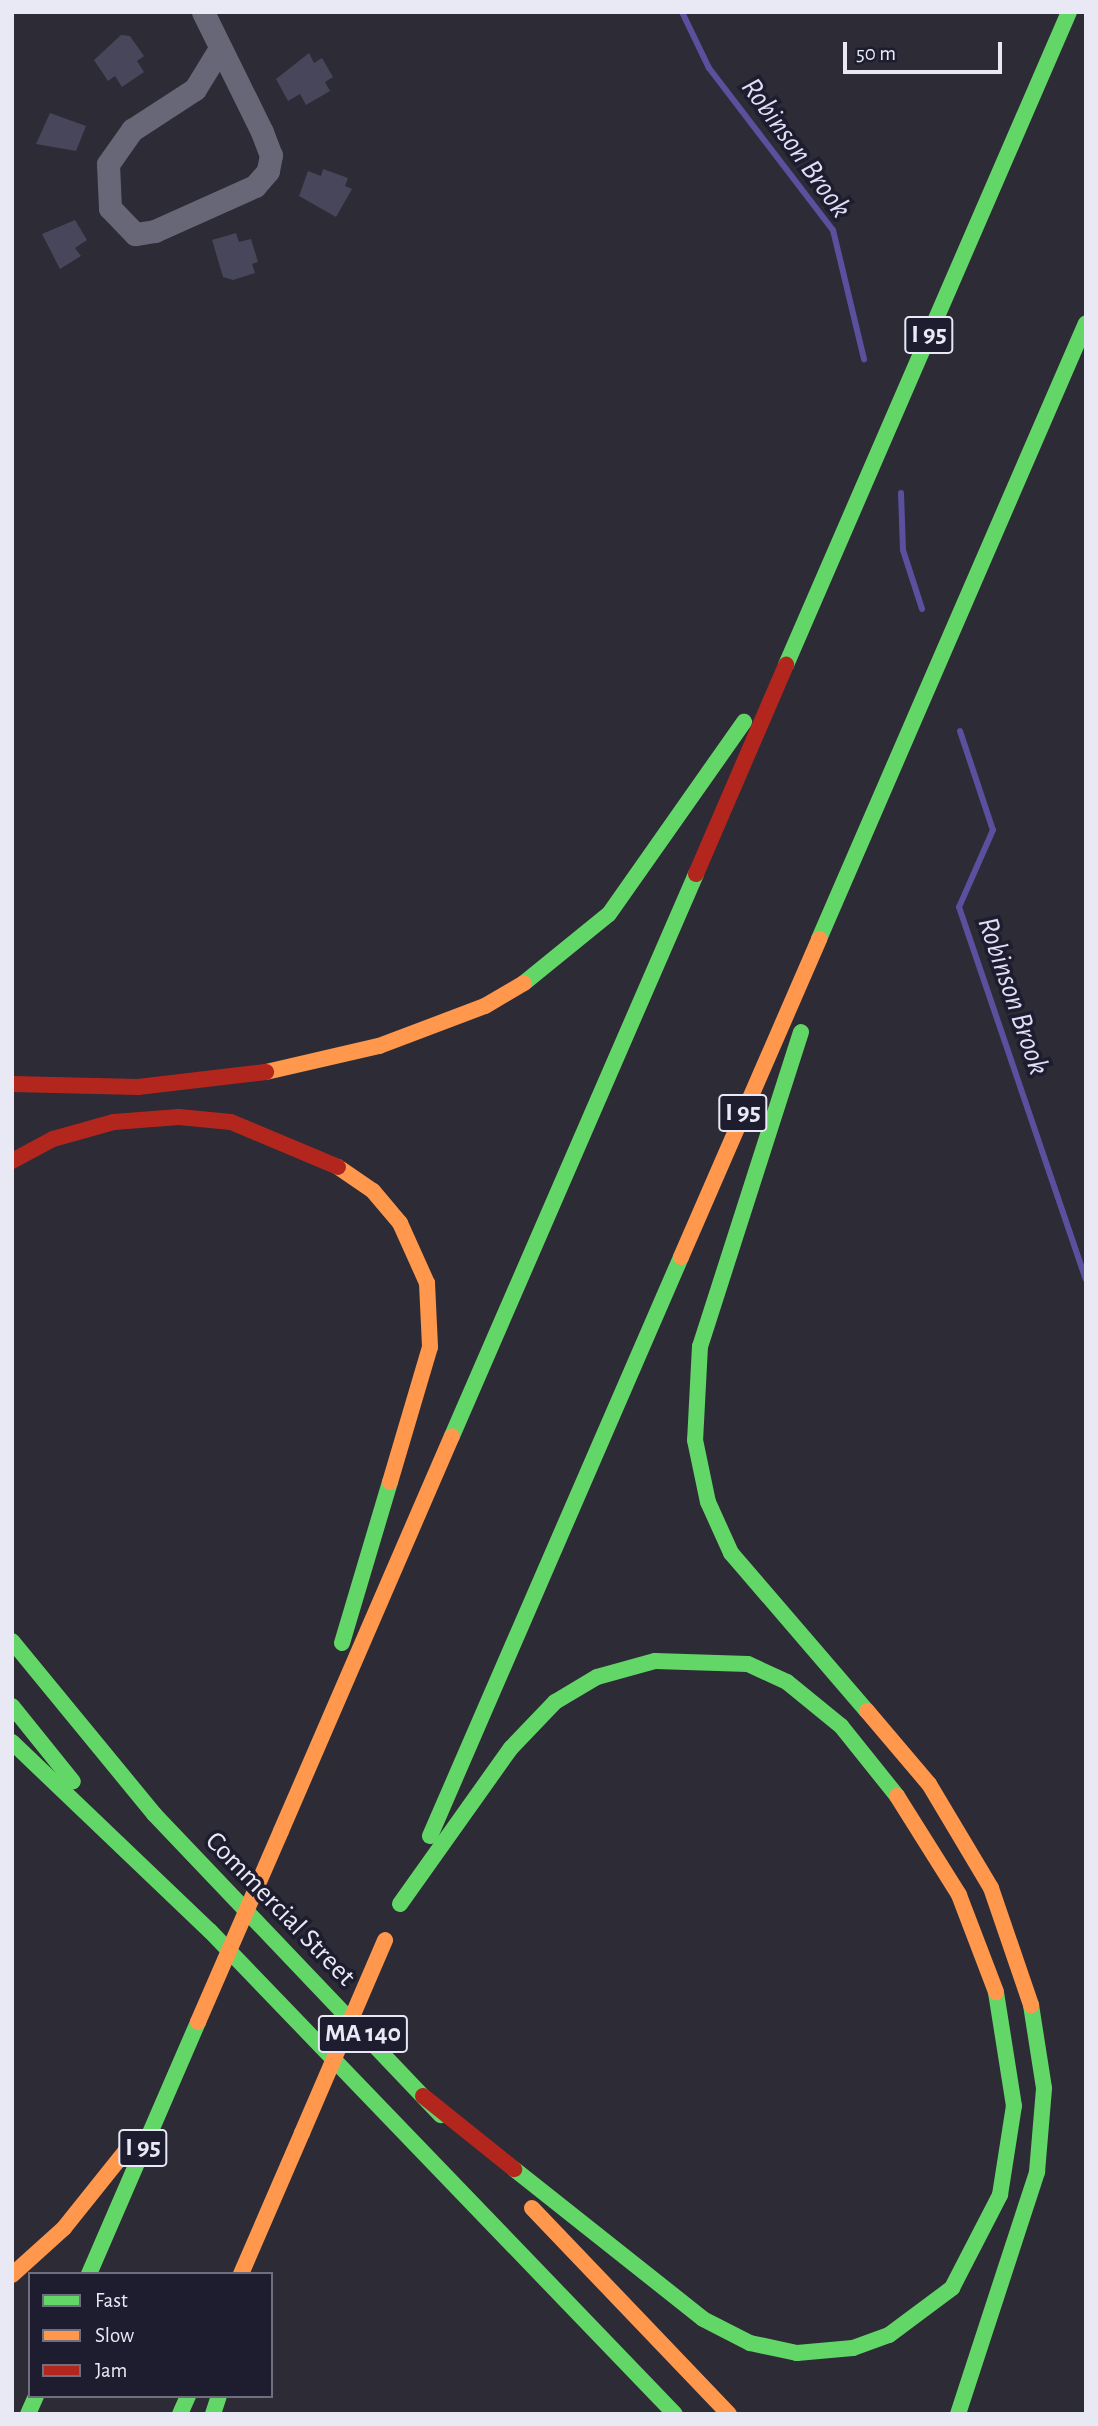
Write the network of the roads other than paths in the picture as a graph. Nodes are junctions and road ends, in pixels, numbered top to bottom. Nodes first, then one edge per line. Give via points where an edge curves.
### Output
1 (203, 12) edge
2 (1069, 12) edge
3 (219, 50) junction
4 (1086, 323) edge
5 (789, 657) junction
6 (841, 887) junction
7 (12, 1084) edge
8 (12, 1161) edge
9 (12, 1641) edge
10 (12, 1706) edge
11 (12, 1742) edge
12 (312, 1761) junction
13 (401, 1904) junction
14 (211, 1931) junction
15 (423, 2096) junction
16 (161, 2107) junction
17 (269, 2208) junction
18 (90, 2272) edge
19 (242, 2272) edge
20 (253, 2272) edge
21 (12, 2275) edge
22 (584, 2319) junction
23 (35, 2398) edge
24 (187, 2398) edge
25 (28, 2414) edge
26 (180, 2414) edge
27 (653, 2414) edge
28 (675, 2414) edge
29 (729, 2414) edge
30 (958, 2414) edge

1 - 3 street
2 - 5 main road, I 95
3 - 3 street via 262,132 271,155 268,171 255,186 155,231 135,234 110,208 108,164 132,130 195,89
4 - 6 main road, I 95
5 - 7 main road via 624,897 556,961 501,997 379,1046 252,1075 138,1087
5 - 12 main road, I 95
6 - 13 main road, I 95
6 - 30 main road via 794,1059 700,1346 694,1426 705,1491 731,1553 920,1770 991,1888 1030,1998 1044,2088 1038,2164
8 - 12 main road via 54,1139 106,1123 179,1117 231,1122 292,1141 349,1172 383,1201 414,1245 429,1295 430,1347
9 - 15 main road, Commercial Street / MA 140 via 137,1795
10 - 14 main road, MA 140 via 97,1810
11 - 14 main road
12 - 16 main road, I 95, bridge
13 - 15 main road via 515,1742 555,1702 597,1677 639,1664 701,1658 748,1664 786,1682 841,1726 924,1830 992,1977 1009,2045 1014,2106 995,2208 952,2288 889,2335 853,2348 797,2353 750,2343 703,2319
13 - 17 main road, I 95, bridge
14 - 22 main road, MA 140
15 - 29 main road, Commercial Street / MA 140
16 - 18 main road, I 95
16 - 21 main road via 64,2228
17 - 19 main road, I 95
17 - 20 main road
22 - 27 main road
22 - 28 main road, MA 140
23 - 25 main road
24 - 26 main road

